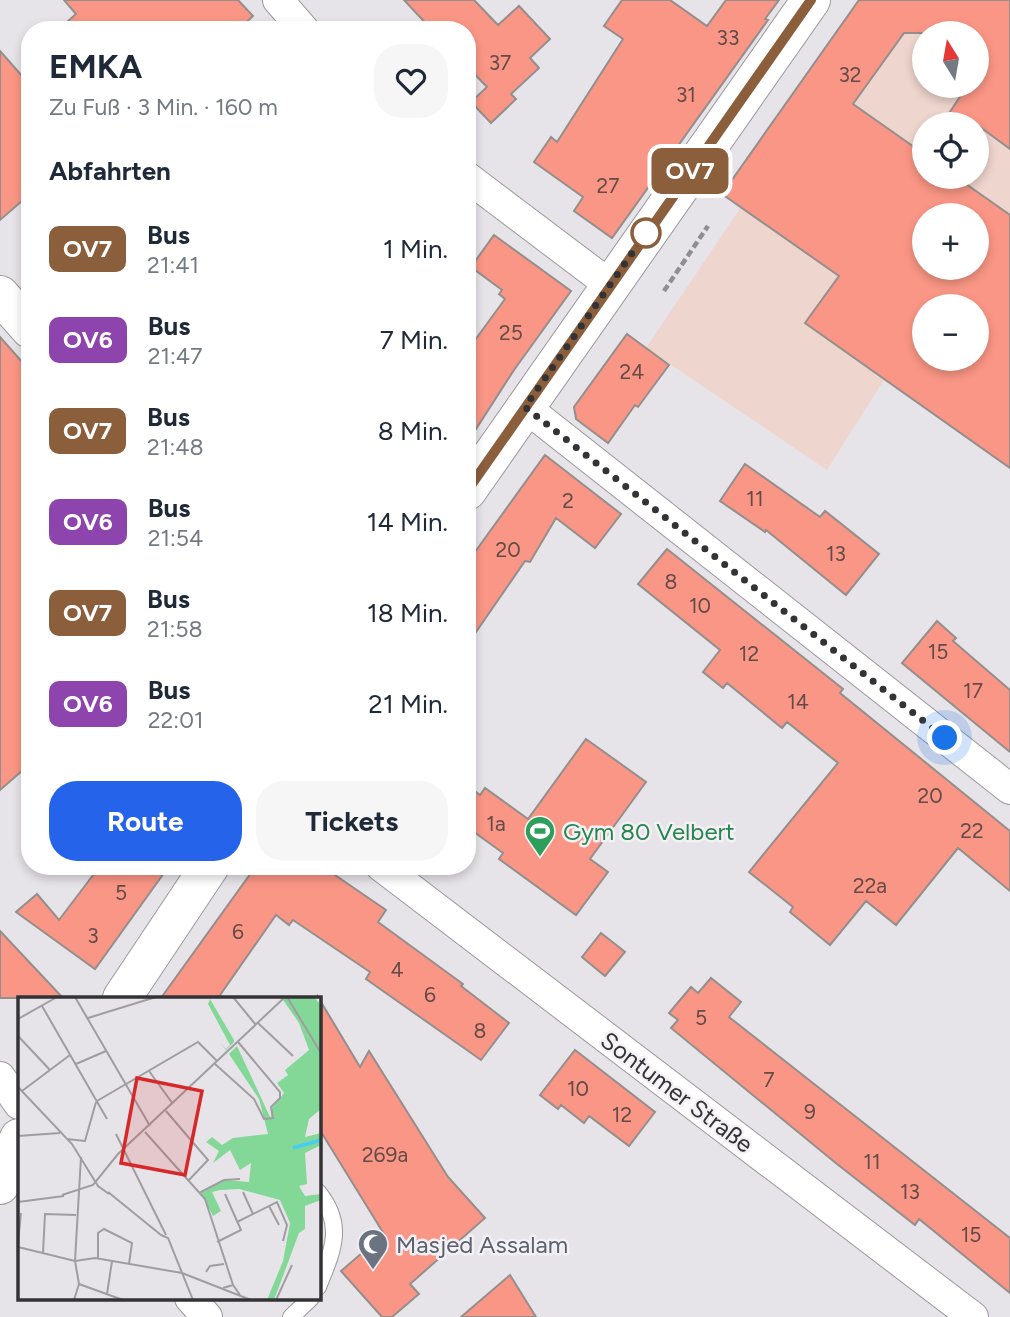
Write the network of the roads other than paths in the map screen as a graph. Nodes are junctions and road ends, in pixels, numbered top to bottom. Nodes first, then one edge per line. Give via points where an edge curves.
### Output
1 (278, 0) edge
2 (811, 0) edge
3 (296, 21) edge
4 (476, 184) edge
5 (610, 285) junction
6 (0, 295) edge
7 (21, 319) edge
8 (525, 407) junction
9 (476, 478) edge
10 (1010, 789) edge
11 (204, 875) edge
12 (394, 875) edge
13 (123, 997) edge
14 (0, 1077) edge
15 (18, 1103) edge
16 (18, 1123) edge
17 (0, 1136) edge
18 (18, 1140) edge
19 (0, 1185) edge
20 (320, 1194) edge
21 (320, 1281) edge
22 (192, 1300) edge
23 (309, 1300) edge
24 (207, 1317) edge
25 (291, 1317) edge
26 (973, 1317) edge

1 - 3 street
2 - 5 main road
4 - 5 street
5 - 8 main road
6 - 7 main road
8 - 9 main road
8 - 10 street
11 - 13 main road
12 - 26 street, Sontumer Straße
14 - 15 street
16 - 17 main road
18 - 19 main road
20 - 21 lane via 334,1217 328,1262
22 - 24 street
23 - 25 lane

